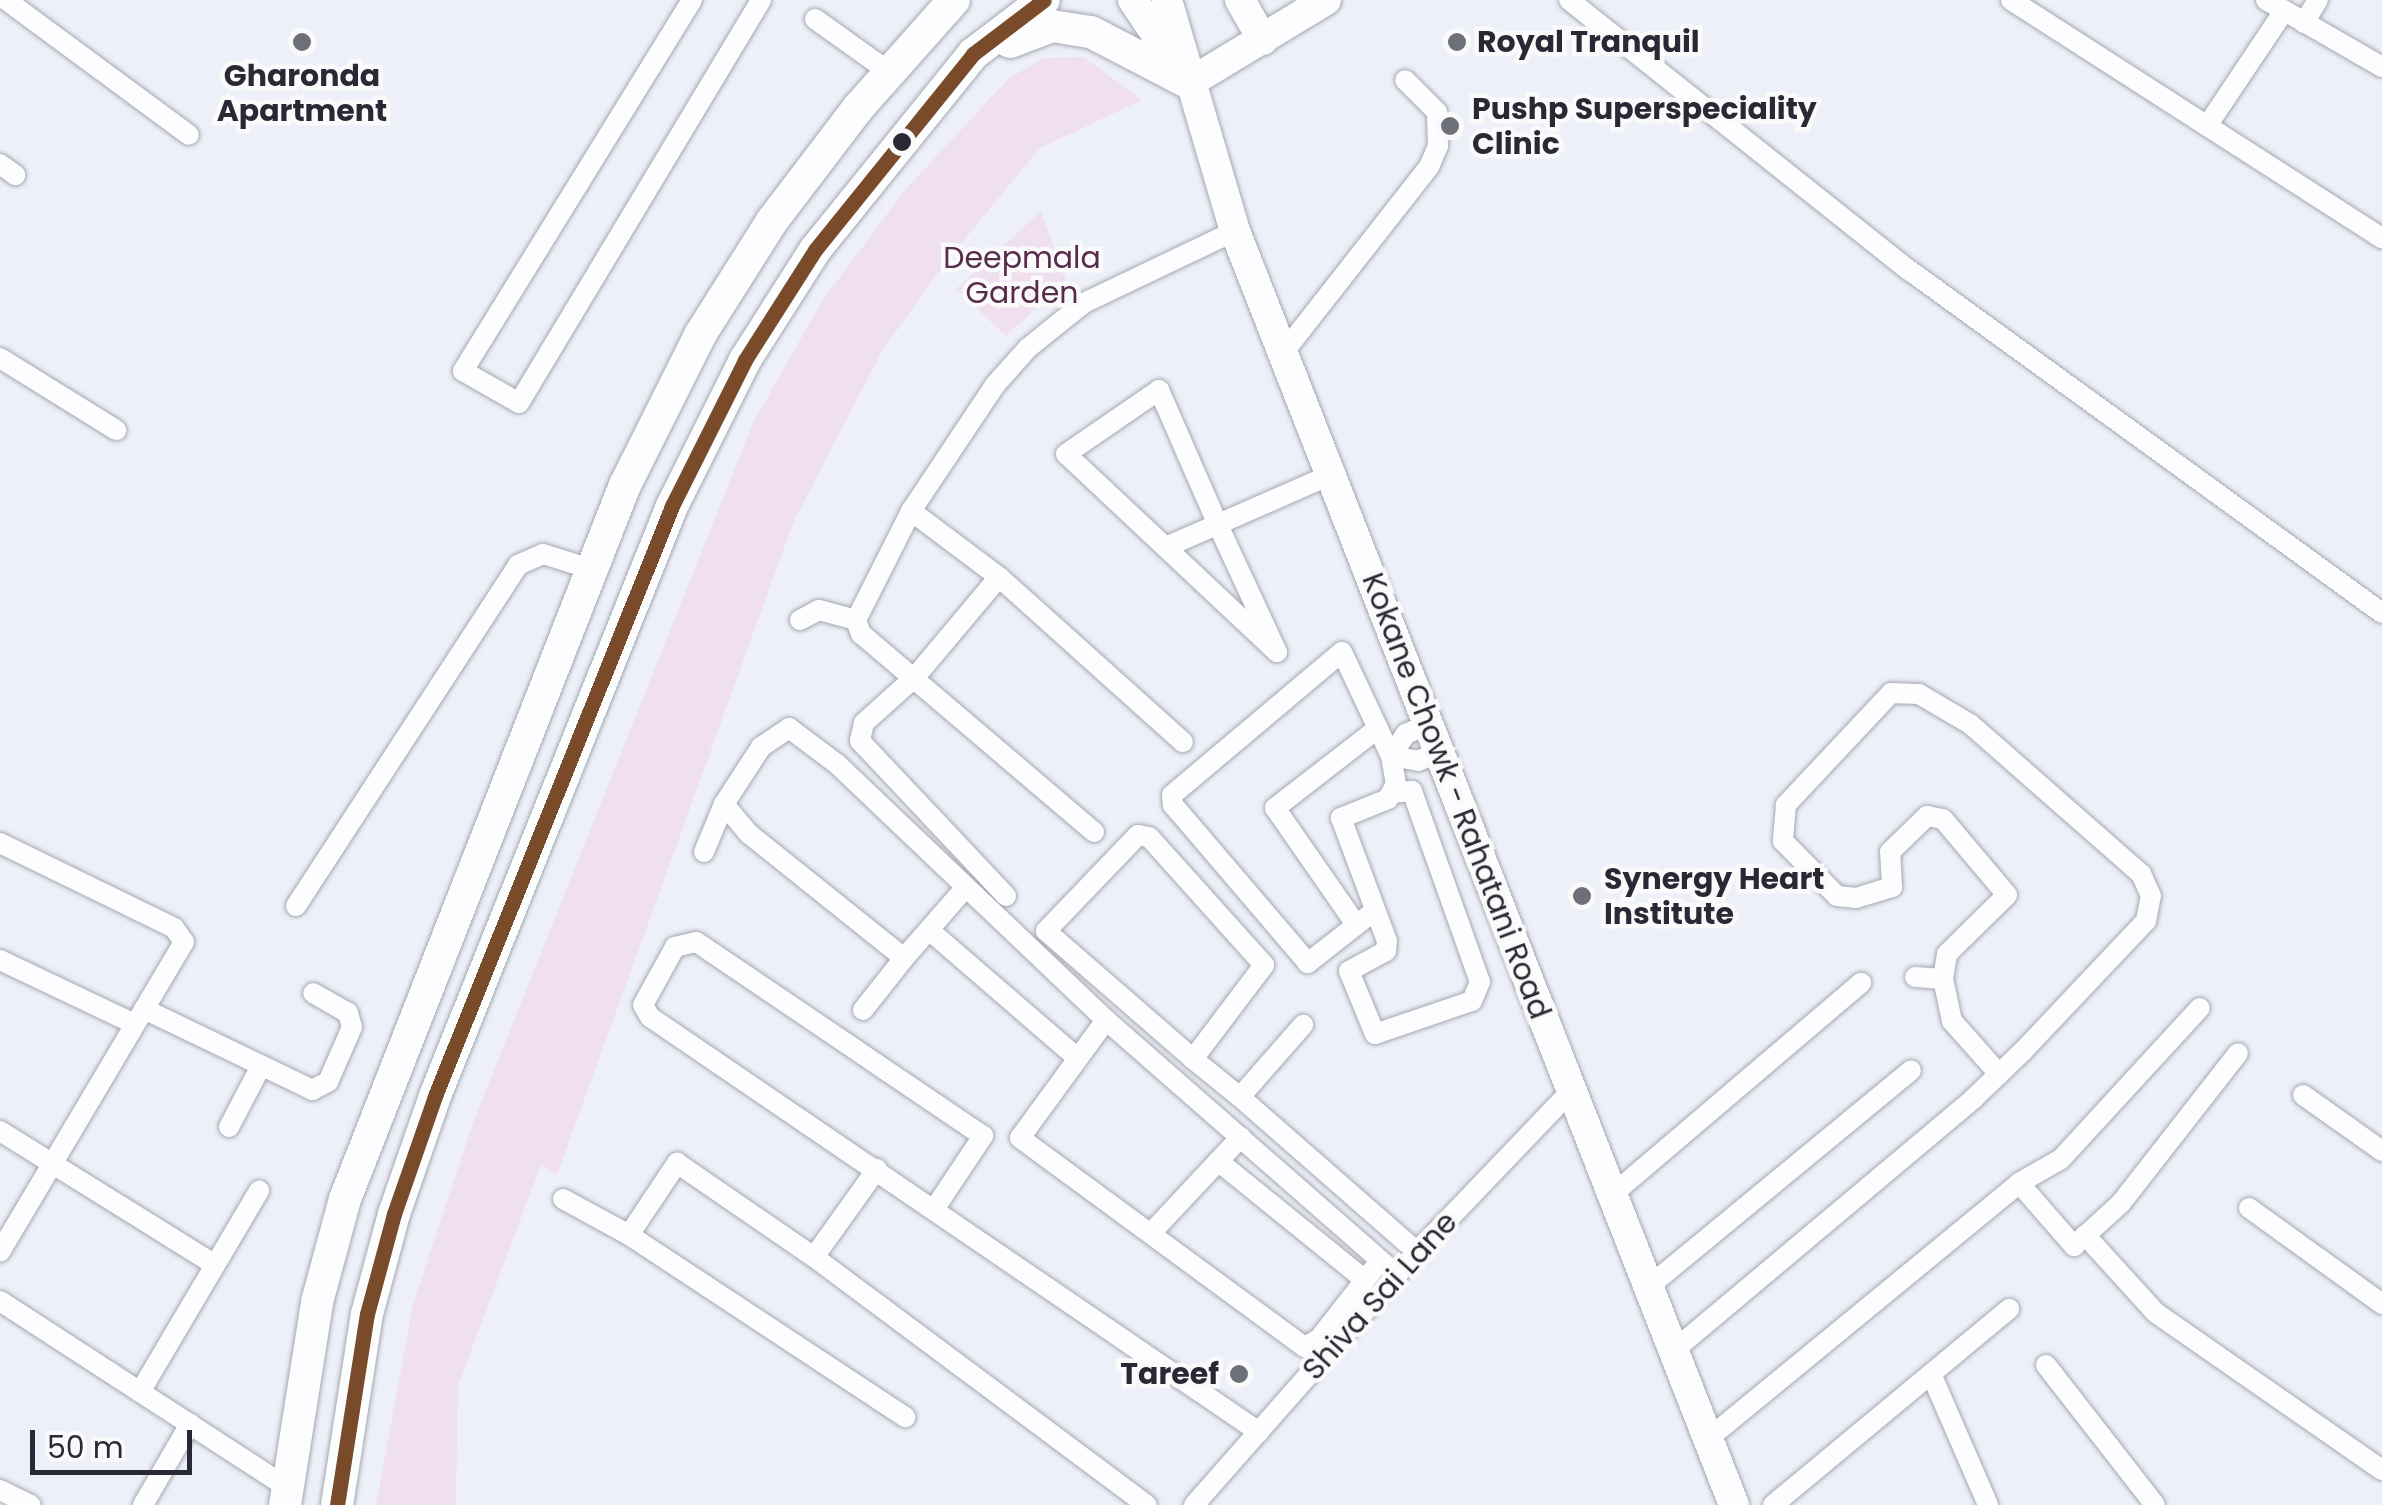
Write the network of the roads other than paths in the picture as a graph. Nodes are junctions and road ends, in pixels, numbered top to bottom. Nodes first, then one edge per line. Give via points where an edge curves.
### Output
1 (6, 0) edge
2 (692, 0) edge
3 (761, 0) edge
4 (954, 0) edge
5 (1044, 0) edge
6 (1133, 0) edge
7 (1167, 0) edge
8 (1241, 0) edge
9 (1326, 0) edge
10 (1570, 0) edge
11 (2011, 0) edge
12 (2266, 0) edge
13 (2318, 0) edge
14 (2284, 12) junction
15 (815, 19) dead end
16 (2304, 23) junction
17 (1264, 40) junction
18 (973, 54) junction
19 (2382, 67) edge
20 (889, 72) junction
21 (1404, 80) dead end
22 (1189, 83) junction
23 (2208, 126) junction
24 (189, 134) dead end
25 (1235, 231) junction
26 (2382, 238) edge
27 (1283, 353) junction
28 (0, 358) edge
29 (116, 430) dead end
30 (1330, 475) junction
31 (910, 511) junction
32 (1218, 524) junction
33 (1166, 548) junction
34 (588, 568) junction
35 (999, 577) junction
36 (2382, 613) edge
37 (800, 620) dead end
38 (856, 620) junction
39 (915, 677) junction
40 (1378, 728) junction
41 (1433, 738) junction
42 (1183, 742) dead end
43 (1391, 756) junction
44 (1394, 793) junction
45 (724, 804) junction
46 (1094, 832) dead end
47 (0, 842) edge
48 (704, 852) dead end
49 (966, 887) junction
50 (1006, 896) dead end
51 (296, 906) dead end
52 (1364, 917) junction
53 (929, 930) junction
54 (904, 958) junction
55 (0, 960) edge
56 (1915, 976) dead end
57 (1943, 979) junction
58 (1861, 983) dead end
59 (313, 993) dead end
60 (2200, 1008) dead end
61 (864, 1010) dead end
62 (140, 1016) junction
63 (1106, 1020) junction
64 (1303, 1026) dead end
65 (2238, 1052) dead end
66 (1075, 1056) junction
67 (1192, 1059) junction
68 (261, 1066) junction
69 (1911, 1070) dead end
70 (1999, 1074) junction
71 (1571, 1092) junction
72 (2303, 1096) dead end
73 (1240, 1097) junction
74 (229, 1127) dead end
75 (0, 1130) edge
76 (1240, 1137) junction
77 (2382, 1151) edge
78 (1218, 1161) junction
79 (53, 1162) junction
80 (877, 1169) junction
81 (2019, 1183) junction
82 (259, 1191) dead end
83 (1614, 1194) junction
84 (563, 1199) dead end
85 (935, 1208) junction
86 (2249, 1208) dead end
87 (1152, 1232) junction
88 (629, 1235) junction
89 (2085, 1236) junction
90 (0, 1252) edge
91 (1417, 1252) junction
92 (814, 1257) junction
93 (1380, 1261) junction
94 (215, 1265) junction
95 (1396, 1275) junction
96 (1365, 1280) junction
97 (1647, 1288) junction
98 (0, 1301) edge
99 (2382, 1304) edge
100 (2009, 1309) dead end
101 (1673, 1351) junction
102 (2046, 1364) dead end
103 (1932, 1376) junction
104 (140, 1392) junction
105 (906, 1417) dead end
106 (190, 1424) junction
107 (1259, 1432) junction
108 (1709, 1438) junction
109 (2382, 1470) edge
110 (0, 1490) edge
111 (286, 1496) edge
112 (31, 1505) edge
113 (143, 1505) edge
114 (337, 1505) edge
115 (1147, 1505) edge
116 (1194, 1505) edge
117 (1734, 1505) edge
118 (1773, 1505) edge
119 (1988, 1505) edge
120 (2155, 1505) edge

1 - 24 street
2 - 3 street via 464,371 519,403
4 - 20 main road
5 - 18 main road
6 - 22 street
7 - 22 street
8 - 17 street
9 - 17 street
10 - 36 street via 1909,270
11 - 23 street
12 - 14 street
13 - 16 street
14 - 16 street
14 - 23 street
15 - 20 street
16 - 19 street
17 - 22 street
18 - 22 main road via 1052,26 1113,39
18 - 114 main road via 815,250 745,360 672,506 394,1214 367,1314
20 - 34 main road via 772,220 700,334
21 - 27 street via 1436,112 1438,146
22 - 25 street, Kokane Chowk - Rahatani Road
23 - 26 street
25 - 27 street, Kokane Chowk - Rahatani Road
25 - 31 street via 1084,303 1028,348 995,384
27 - 30 street, Kokane Chowk - Rahatani Road
28 - 29 street
30 - 32 street
30 - 41 street, Kokane Chowk - Rahatani Road
31 - 35 street
31 - 38 street
32 - 33 street
32 - 33 street via 1277,652
32 - 33 street via 1159,390 1066,454
34 - 51 street via 543,554 518,565
34 - 111 main road via 345,1199 317,1302
35 - 39 street
35 - 42 street
37 - 38 street via 819,610
38 - 39 street via 862,634
39 - 46 street
39 - 50 street via 864,723 862,749
40 - 43 street
40 - 52 street via 1274,808
40 - 52 street via 1342,652 1172,795 1173,805 1308,963
41 - 43 street via 1406,734
41 - 43 street via 1418,761
41 - 71 street, Kokane Chowk - Rahatani Road
43 - 44 street
44 - 52 street via 1341,818
44 - 52 street via 1412,791 1480,982 1475,998 1371,1032 1348,982 1354,966 1386,951
45 - 48 street
45 - 49 street via 761,747 789,728
45 - 54 street via 750,834
47 - 62 street via 174,928 184,942
49 - 53 street
49 - 63 street
53 - 54 street
53 - 66 street
54 - 61 street
55 - 62 street
56 - 57 street
57 - 70 street via 1952,1021
57 - 70 street via 1947,954 2007,895 1943,818 1927,816 1890,852 1892,887 1856,898 1837,896 1783,842 1780,825 1795,793 1891,693 1919,694 1970,724 2141,874 2151,896 2146,921
58 - 83 street
59 - 68 street via 348,1013 352,1027 328,1082 312,1090
60 - 81 street via 2060,1159
62 - 68 street
62 - 79 street
63 - 66 street
63 - 76 street
64 - 73 street
65 - 89 street via 2121,1203
66 - 87 street via 1020,1138
67 - 67 street via 1046,932 1138,835 1150,837 1262,961 1262,976
67 - 73 street
68 - 74 street
69 - 97 street
70 - 101 street
71 - 83 street, Kokane Chowk - Rahatani Road
71 - 91 street, Shiva Sai Lane
72 - 77 street
73 - 91 street
75 - 79 street
76 - 78 street
76 - 93 street
78 - 87 street
78 - 96 street
79 - 90 street
79 - 94 street
80 - 85 street
80 - 85 street via 650,1017 643,1006 674,947 696,942 984,1136
80 - 92 street
81 - 89 street via 2074,1246
81 - 108 street
82 - 94 street
83 - 97 street, Kokane Chowk - Rahatani Road
84 - 88 street
85 - 107 street
86 - 99 street
87 - 96 street via 1305,1347 1319,1339
88 - 92 street via 677,1163
88 - 105 street
89 - 109 street via 2156,1313
91 - 95 street, Shiva Sai Lane
92 - 115 street
93 - 95 street
93 - 96 street
94 - 104 street
95 - 107 street, Shiva Sai Lane
97 - 101 street, Kokane Chowk - Rahatani Road
98 - 104 street
100 - 103 street
101 - 108 street, Kokane Chowk - Rahatani Road
102 - 120 street
103 - 118 street
103 - 119 street
104 - 106 street
106 - 111 street
106 - 113 street
107 - 116 street, Shiva Sai Lane
108 - 117 street, Kokane Chowk - Rahatani Road
110 - 112 street

